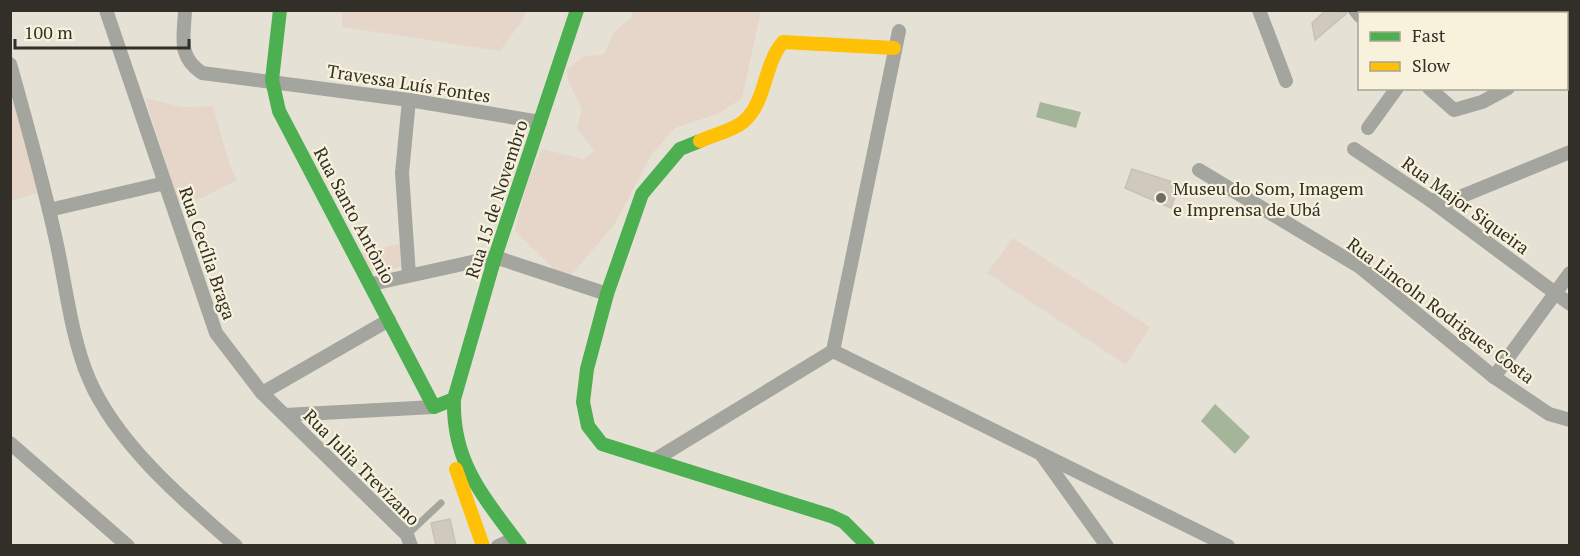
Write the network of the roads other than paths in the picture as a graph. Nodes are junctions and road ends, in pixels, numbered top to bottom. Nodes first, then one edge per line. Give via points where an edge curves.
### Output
1 (106, 10) edge
2 (184, 10) edge
3 (280, 10) edge
4 (577, 10) edge
5 (1258, 10) edge
6 (899, 31) dead end
7 (894, 48) junction
8 (10, 64) edge
9 (272, 80) junction
10 (1286, 81) dead end
11 (1396, 90) edge
12 (1431, 90) edge
13 (1504, 90) edge
14 (410, 100) junction
15 (540, 122) junction
16 (1368, 128) dead end
17 (1354, 149) dead end
18 (1569, 152) edge
19 (1199, 170) dead end
20 (165, 183) junction
21 (1430, 200) junction
22 (49, 210) junction
23 (495, 257) junction
24 (1569, 273) edge
25 (409, 274) junction
26 (372, 284) junction
27 (1555, 292) junction
28 (607, 294) junction
29 (1569, 304) edge
30 (389, 320) junction
31 (833, 351) junction
32 (1494, 377) junction
33 (262, 393) junction
34 (454, 399) junction
35 (285, 415) junction
36 (438, 418) junction
37 (1569, 420) edge
38 (10, 443) edge
39 (1039, 452) junction
40 (656, 459) junction
41 (441, 503) dead end
42 (409, 540) edge
43 (520, 545) edge
44 (128, 546) edge
45 (236, 546) edge
46 (483, 546) edge
47 (498, 546) edge
48 (868, 546) edge
49 (1107, 546) edge
50 (1228, 546) edge

1 - 20 street, Rua Cecília Braga
2 - 9 street, Travessa Luís Fontes via 184,51 188,63 202,73
3 - 9 street, Rua Santo Antônio
4 - 15 street, Rua 15 de Novembro
5 - 10 street
6 - 7 street
7 - 28 street via 783,42 774,52 755,109 742,123 680,149 642,194
7 - 31 street
8 - 22 street
9 - 14 street, Travessa Luís Fontes
9 - 26 street, Rua Santo Antônio via 279,111
11 - 16 street
12 - 13 street via 1454,110
14 - 15 street, Travessa Luís Fontes
14 - 25 street via 402,173
15 - 23 street, Rua 15 de Novembro
17 - 21 street, Rua Major Siqueira
18 - 21 street via 1450,201
19 - 32 street, Rua Lincoln Rodrigues Costa via 1360,267
20 - 22 street
20 - 33 street, Rua Cecília Braga via 216,333
21 - 27 street, Rua Major Siqueira
22 - 45 street via 89,379 117,426 160,476
23 - 25 street
23 - 28 street
23 - 34 street, Rua 15 de Novembro
24 - 27 street
25 - 26 street
26 - 30 street, Rua Santo Antônio
27 - 29 street, Rua Major Siqueira
27 - 32 street
28 - 40 street via 587,369 583,402 588,426 602,444
30 - 33 street
30 - 36 street, Rua Santo Antônio
31 - 39 street
31 - 40 street
32 - 37 street, Rua Lincoln Rodrigues Costa via 1549,414
33 - 35 street, Rua Cecília Braga
34 - 36 street
34 - 43 street, Rua 15 de Novembro via 451,422 459,452 471,478
35 - 36 street
35 - 42 street, Rua Julia Trevizano
36 - 46 street, Rua Santo Antônio
38 - 44 street
39 - 49 street
39 - 50 street
40 - 48 street via 831,516 844,522
41 - 42 lane
43 - 47 street via 508,541

